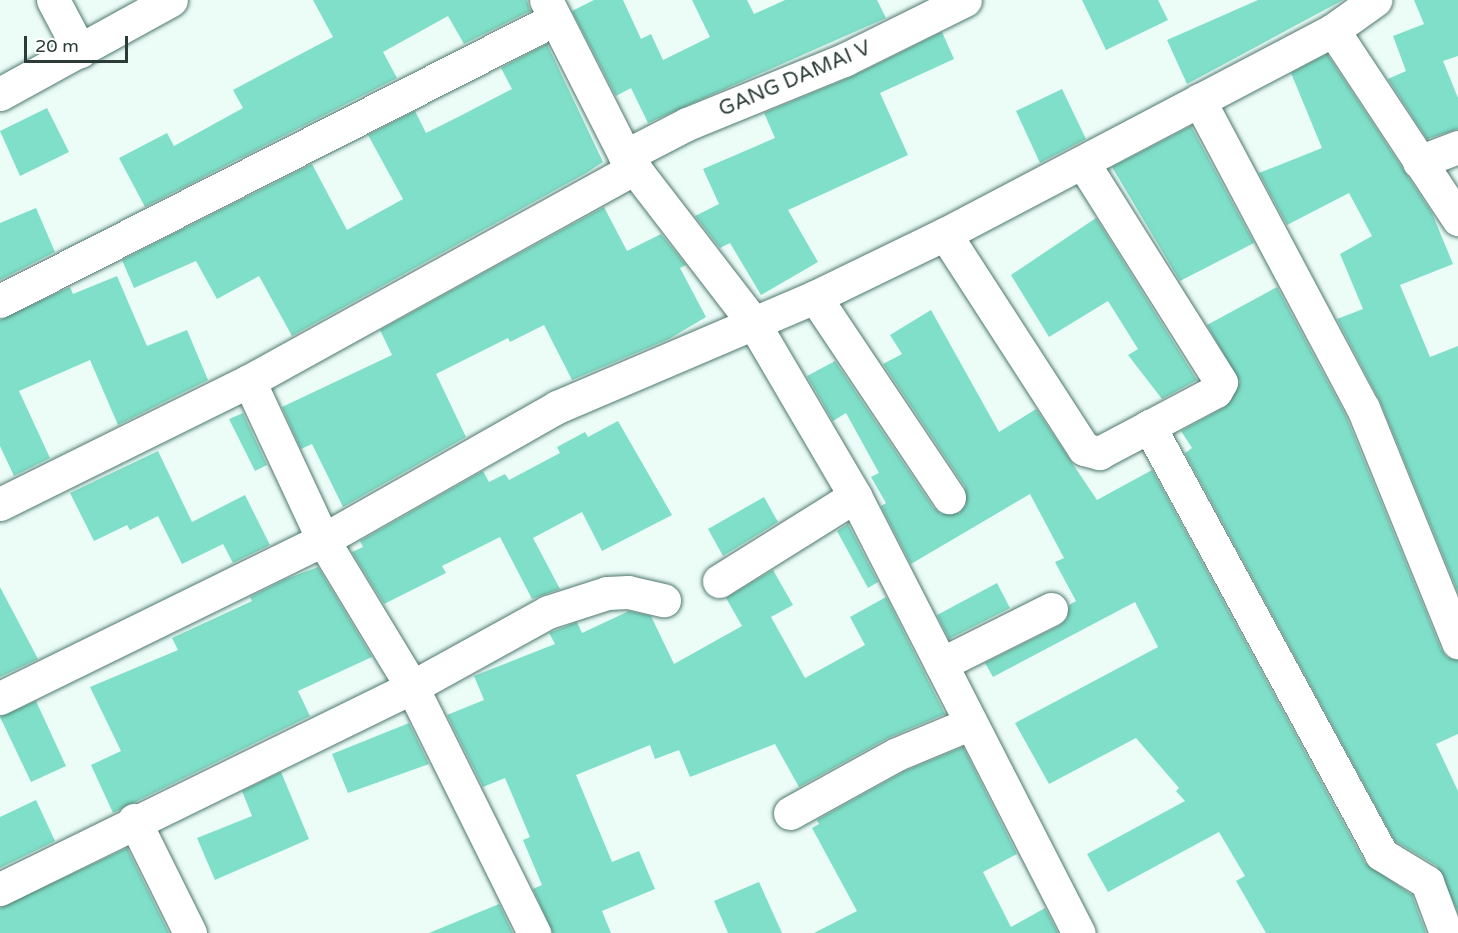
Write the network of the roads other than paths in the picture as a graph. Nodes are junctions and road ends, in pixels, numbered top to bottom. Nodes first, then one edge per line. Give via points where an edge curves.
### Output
1 (53, 0) edge
2 (171, 0) edge
3 (965, 0) edge
4 (1375, 0) edge
5 (550, 10) edge
6 (1334, 30) junction
7 (80, 51) junction
8 (0, 94) edge
9 (1199, 100) junction
10 (1458, 147) edge
11 (630, 162) junction
12 (1419, 162) junction
13 (1083, 163) junction
14 (1458, 219) edge
15 (945, 234) junction
16 (815, 297) junction
17 (0, 301) edge
18 (753, 322) junction
19 (249, 381) junction
20 (1149, 426) junction
21 (855, 496) junction
22 (949, 497) dead end
23 (0, 504) edge
24 (323, 540) junction
25 (720, 581) dead end
26 (664, 600) dead end
27 (1051, 609) dead end
28 (1458, 642) edge
29 (941, 664) junction
30 (412, 687) junction
31 (0, 698) edge
32 (969, 724) junction
33 (790, 813) dead end
34 (134, 820) junction
35 (0, 889) edge
36 (190, 933) edge
37 (534, 933) edge
38 (1079, 933) edge
39 (1446, 933) edge

1 - 7 street
2 - 7 street
3 - 11 street, GANG DAMAI V via 844,60 687,124
4 - 6 street
5 - 11 street
5 - 17 street
6 - 9 street
6 - 12 street
7 - 8 street
9 - 13 street
9 - 28 street via 1363,408
10 - 12 street
11 - 18 street
11 - 19 street, GANG DAMAI V
12 - 14 street
13 - 15 street
13 - 20 street via 1221,382 1216,391
15 - 16 street
15 - 20 street via 1084,449 1099,453
16 - 18 street
16 - 22 street
18 - 21 street
18 - 24 street via 557,407
19 - 23 street, GANG DAMAI V
19 - 24 street
20 - 39 street via 1381,854 1427,882
21 - 25 street
21 - 29 street
24 - 30 street
24 - 31 street
26 - 30 street via 628,592 607,593 548,612
27 - 29 street
29 - 32 street
30 - 34 street
30 - 37 street
32 - 33 street via 897,754
32 - 38 street
34 - 35 street
34 - 36 street

